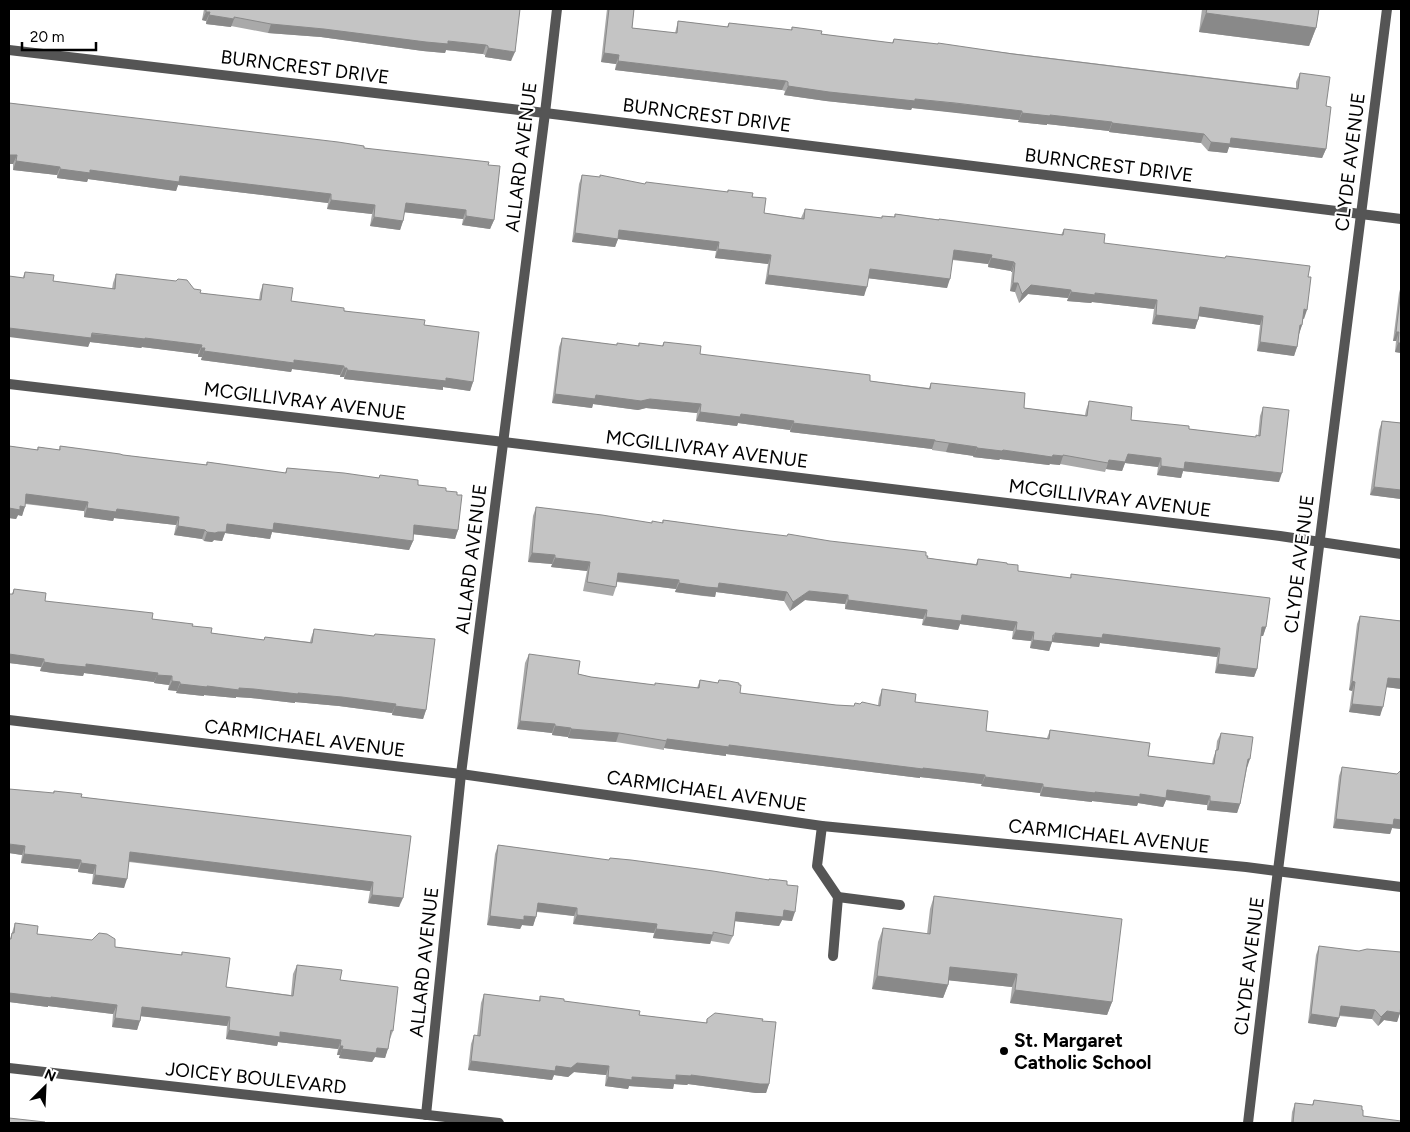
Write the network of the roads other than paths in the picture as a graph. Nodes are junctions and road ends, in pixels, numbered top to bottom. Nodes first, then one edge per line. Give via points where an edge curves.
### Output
1 (556, 9) edge
2 (1387, 9) edge
3 (9, 50) edge
4 (545, 112) junction
5 (1361, 214) junction
6 (1401, 219) edge
7 (9, 384) edge
8 (504, 442) junction
9 (1320, 542) junction
10 (1401, 554) edge
11 (9, 720) edge
12 (462, 774) junction
13 (822, 826) junction
14 (1278, 871) junction
15 (1401, 887) edge
16 (838, 897) junction
17 (900, 905) dead end
18 (834, 956) dead end
19 (9, 1068) edge
20 (426, 1115) junction
21 (498, 1123) edge
22 (1248, 1123) edge

1 - 4 street, ALLARD AVENUE
2 - 5 street, CLYDE AVENUE
3 - 4 street, BURNCREST DRIVE
4 - 5 street, BURNCREST DRIVE
4 - 8 street, ALLARD AVENUE
5 - 6 street, BURNCREST DRIVE
5 - 9 street, CLYDE AVENUE
7 - 8 street, MCGILLIVRAY AVENUE
8 - 9 street, MCGILLIVRAY AVENUE
8 - 12 street, ALLARD AVENUE
9 - 10 street, MCGILLIVRAY AVENUE
9 - 14 street, CLYDE AVENUE
11 - 12 street, CARMICHAEL AVENUE
12 - 13 street, CARMICHAEL AVENUE
12 - 20 street, ALLARD AVENUE
13 - 14 street, CARMICHAEL AVENUE
13 - 16 street via 817,866
14 - 15 street, CARMICHAEL AVENUE
14 - 22 street, CLYDE AVENUE
16 - 17 street
16 - 18 street
19 - 20 street, JOICEY BOULEVARD
20 - 21 street, JOICEY BOULEVARD

